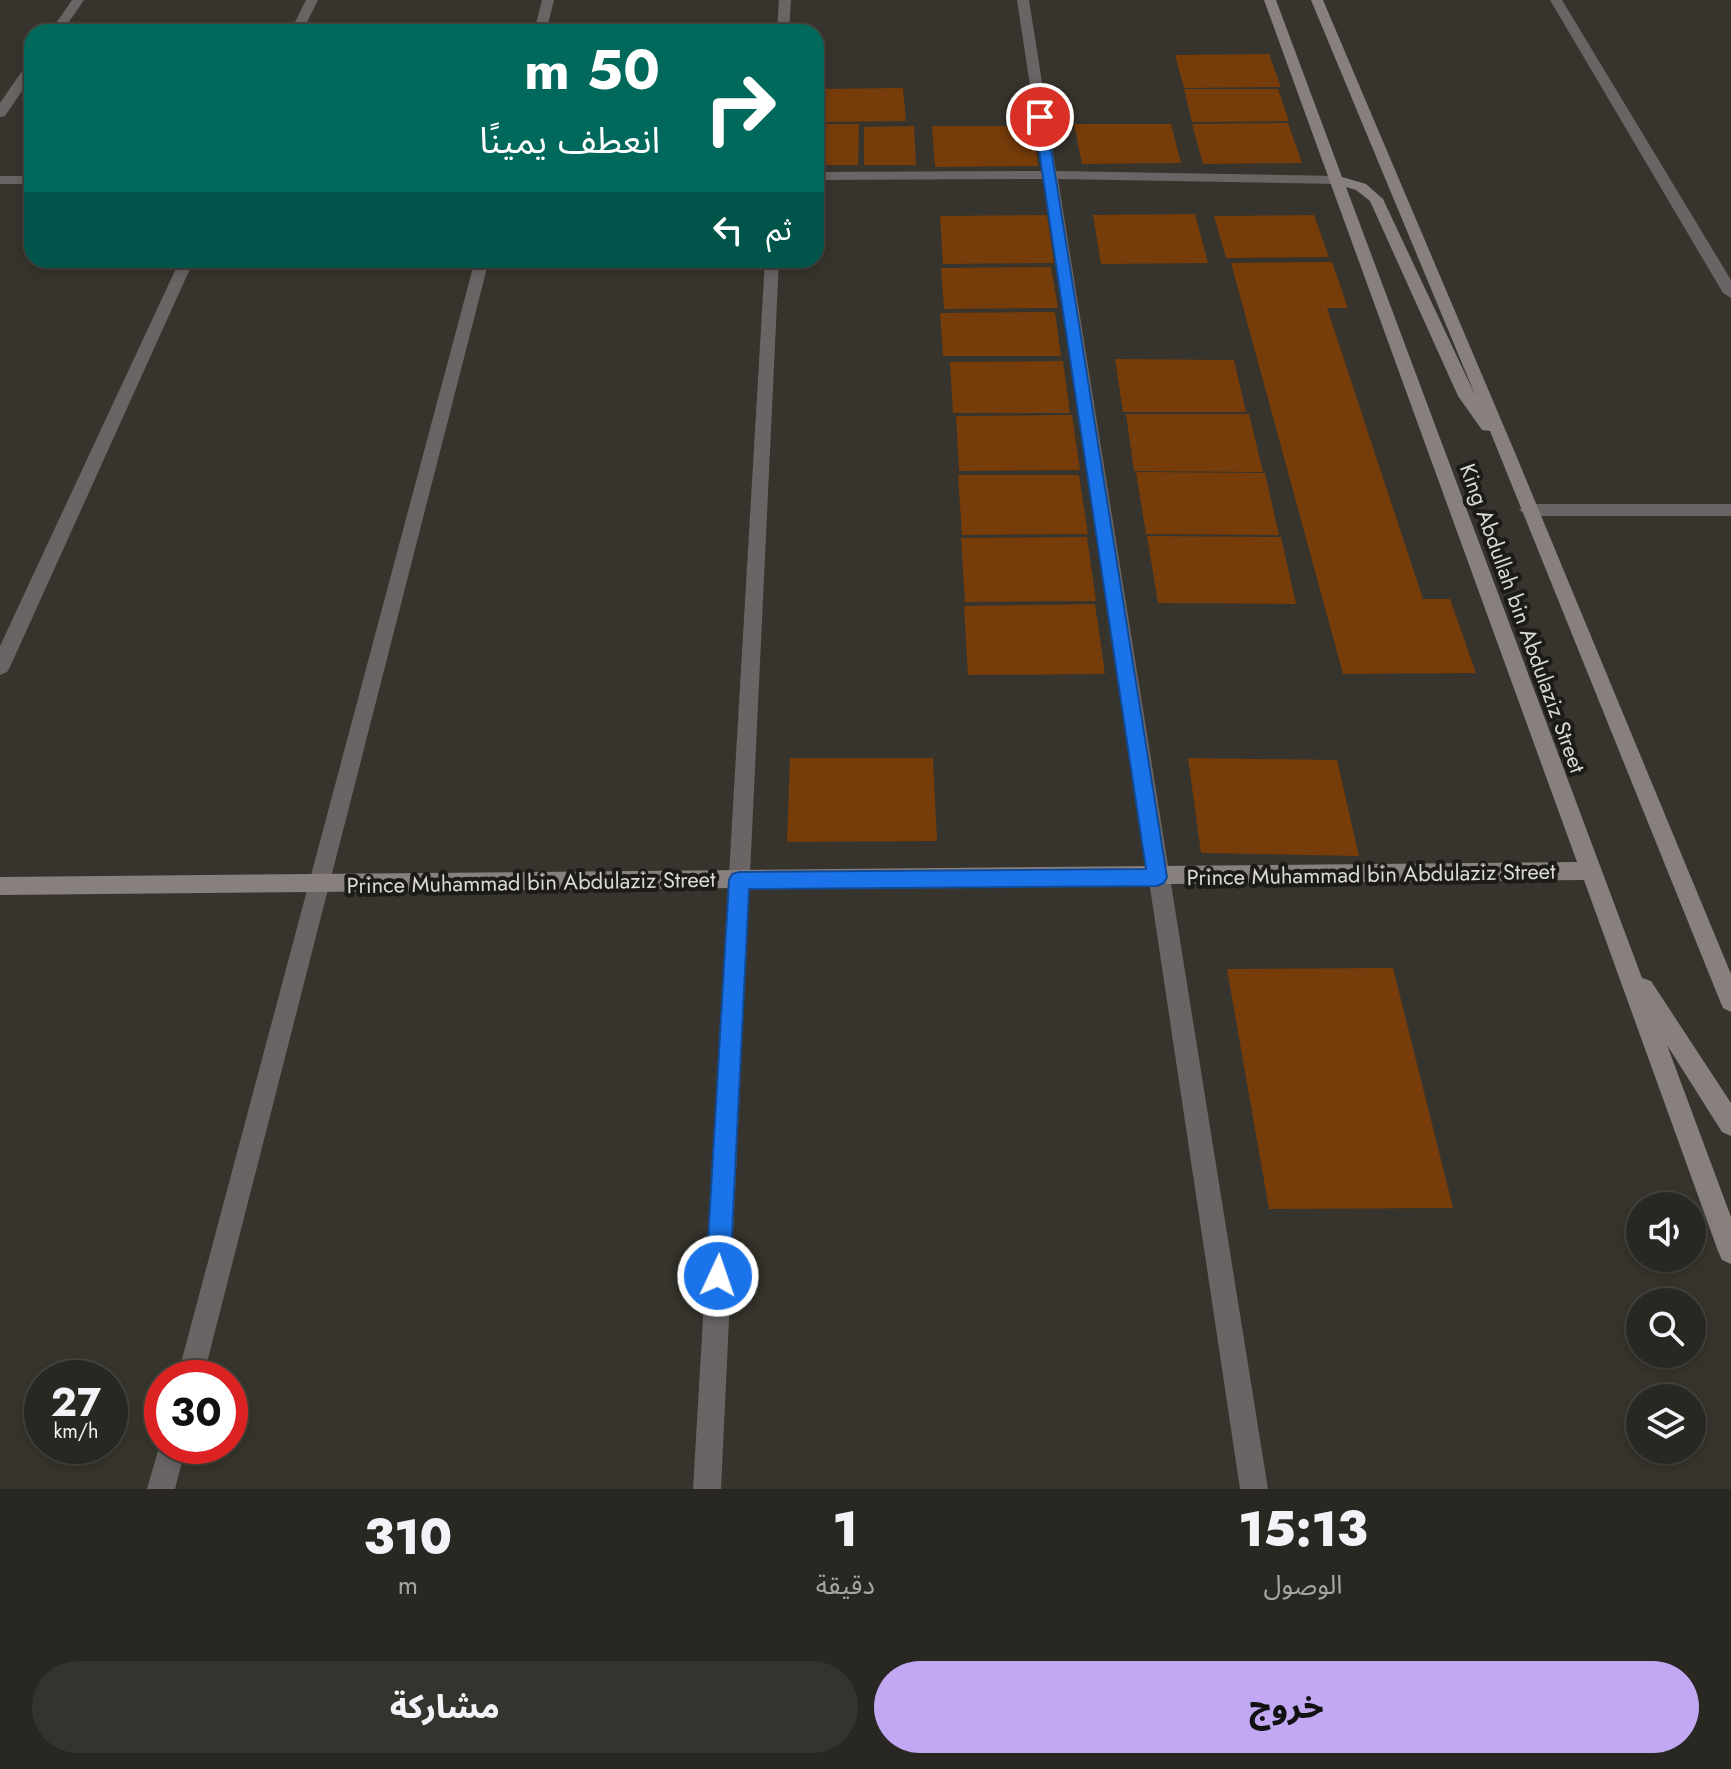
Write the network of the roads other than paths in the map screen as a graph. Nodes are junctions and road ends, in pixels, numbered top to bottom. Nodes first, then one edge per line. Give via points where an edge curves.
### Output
1 (78, 0) edge
2 (312, 0) edge
3 (548, 0) edge
4 (785, 0) edge
5 (1023, 0) edge
6 (1270, 0) edge
7 (1317, 0) edge
8 (1556, 0) edge
9 (62, 24) edge
10 (300, 24) edge
11 (542, 24) edge
12 (784, 24) edge
13 (24, 78) edge
14 (0, 113) edge
15 (1049, 175) junction
16 (824, 176) edge
17 (0, 180) edge
18 (24, 180) edge
19 (1337, 180) junction
20 (183, 268) edge
21 (480, 268) edge
22 (772, 268) edge
23 (1731, 293) edge
24 (1505, 448) junction
25 (1528, 510) junction
26 (1731, 510) edge
27 (0, 667) edge
28 (1590, 871) junction
29 (1157, 877) junction
30 (739, 880) junction
31 (318, 884) junction
32 (0, 886) edge
33 (1621, 954) junction
34 (1731, 1001) edge
35 (1731, 1124) edge
36 (1731, 1251) edge
37 (195, 1360) edge
38 (167, 1464) edge
39 (161, 1489) edge
40 (707, 1489) edge
41 (1254, 1489) edge

1 - 9 street
2 - 10 street
3 - 11 street
4 - 12 street
5 - 15 street
6 - 19 main road, King Abdullah bin Abdulaziz Street
7 - 24 main road, King Abdullah bin Abdulaziz Street
8 - 23 street
13 - 14 street
15 - 16 street
15 - 19 street
15 - 29 street
17 - 18 street
19 - 24 main road via 1361,187 1376,199 1466,396
19 - 28 main road, King Abdullah bin Abdulaziz Street
20 - 27 street
21 - 31 street
22 - 30 street
24 - 25 main road, King Abdullah bin Abdulaziz Street
25 - 26 street
25 - 34 main road, King Abdullah bin Abdulaziz Street
28 - 29 main road, Prince Muhammad bin Abdulaziz Street
28 - 33 main road, King Abdullah bin Abdulaziz Street
29 - 30 main road, Prince Muhammad bin Abdulaziz Street
29 - 41 street
30 - 31 main road, Prince Muhammad bin Abdulaziz Street
30 - 40 street
31 - 32 main road, Prince Muhammad bin Abdulaziz Street
31 - 37 street
33 - 35 main road
33 - 36 main road, King Abdullah bin Abdulaziz Street
38 - 39 street

